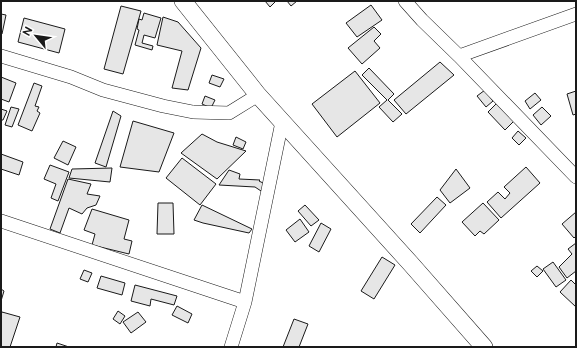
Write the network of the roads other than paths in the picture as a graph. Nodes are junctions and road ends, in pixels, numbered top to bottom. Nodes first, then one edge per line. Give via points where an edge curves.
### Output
1 (183, 1) edge
2 (405, 1) edge
3 (576, 14) edge
4 (1, 56) edge
5 (459, 56) junction
6 (258, 95) junction
7 (282, 122) junction
8 (576, 177) edge
9 (1, 221) edge
10 (245, 302) junction
11 (231, 347) edge
12 (484, 347) edge

1 - 6 street
2 - 5 street
3 - 5 street
4 - 6 street via 71,77 103,90 193,112 229,114
5 - 8 street
6 - 7 street
7 - 10 street
7 - 12 street
9 - 10 street
10 - 11 street

